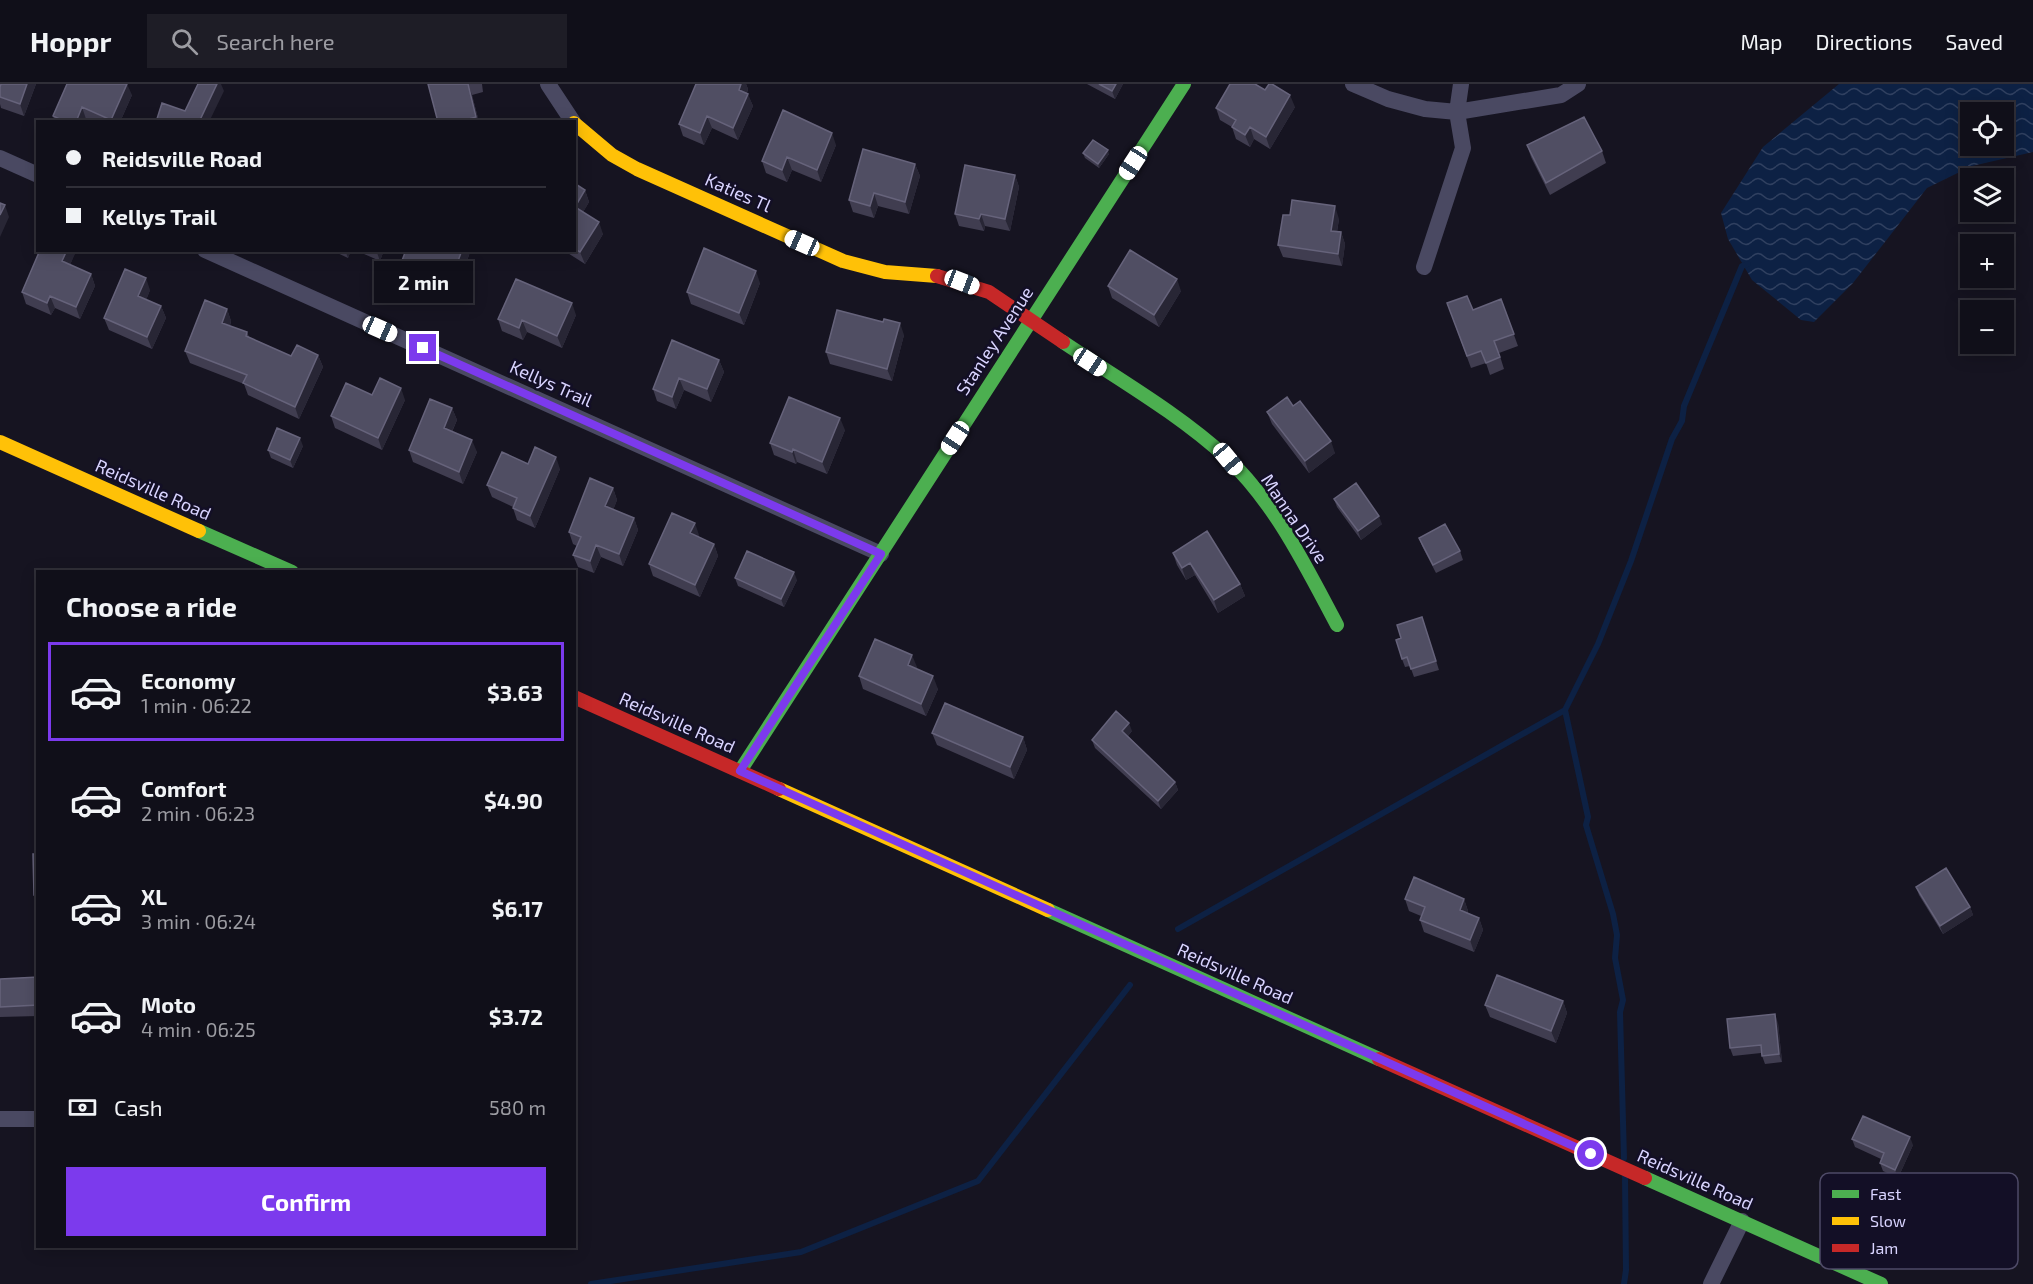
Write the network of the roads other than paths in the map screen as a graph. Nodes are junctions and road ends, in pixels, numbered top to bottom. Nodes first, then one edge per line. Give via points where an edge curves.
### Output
1 (548, 84) edge
2 (1184, 84) edge
3 (1353, 84) edge
4 (1461, 84) edge
5 (1578, 84) edge
6 (1457, 112) junction
7 (573, 120) edge
8 (576, 124) edge
9 (0, 158) edge
10 (36, 174) edge
11 (209, 252) edge
12 (1424, 267) dead end
13 (1030, 322) junction
14 (0, 442) edge
15 (881, 554) junction
16 (288, 570) edge
17 (1337, 625) dead end
18 (576, 698) edge
19 (740, 771) junction
20 (0, 1119) edge
21 (36, 1119) edge
22 (1742, 1221) junction
23 (1820, 1256) edge
24 (1848, 1269) edge
25 (1711, 1284) edge
26 (1881, 1284) edge

1 - 7 street, Katies Tl
2 - 13 main road, Stanley Avenue
3 - 6 street via 1425,109
4 - 6 street
5 - 6 street via 1561,95
6 - 12 street via 1463,148
8 - 13 main road, Katies Tl via 612,155 637,169 843,261 885,273 938,276 962,282 989,292
9 - 10 street
11 - 15 street, Kellys Trail
13 - 15 main road, Stanley Avenue
13 - 17 main road, Manna Drive via 1190,428 1228,459 1305,563
14 - 16 main road, Reidsville Road
15 - 19 main road, Stanley Avenue
18 - 19 main road, Reidsville Road
19 - 22 main road, Reidsville Road
20 - 21 street
22 - 23 main road, Reidsville Road
22 - 25 street
24 - 26 main road, Reidsville Road

